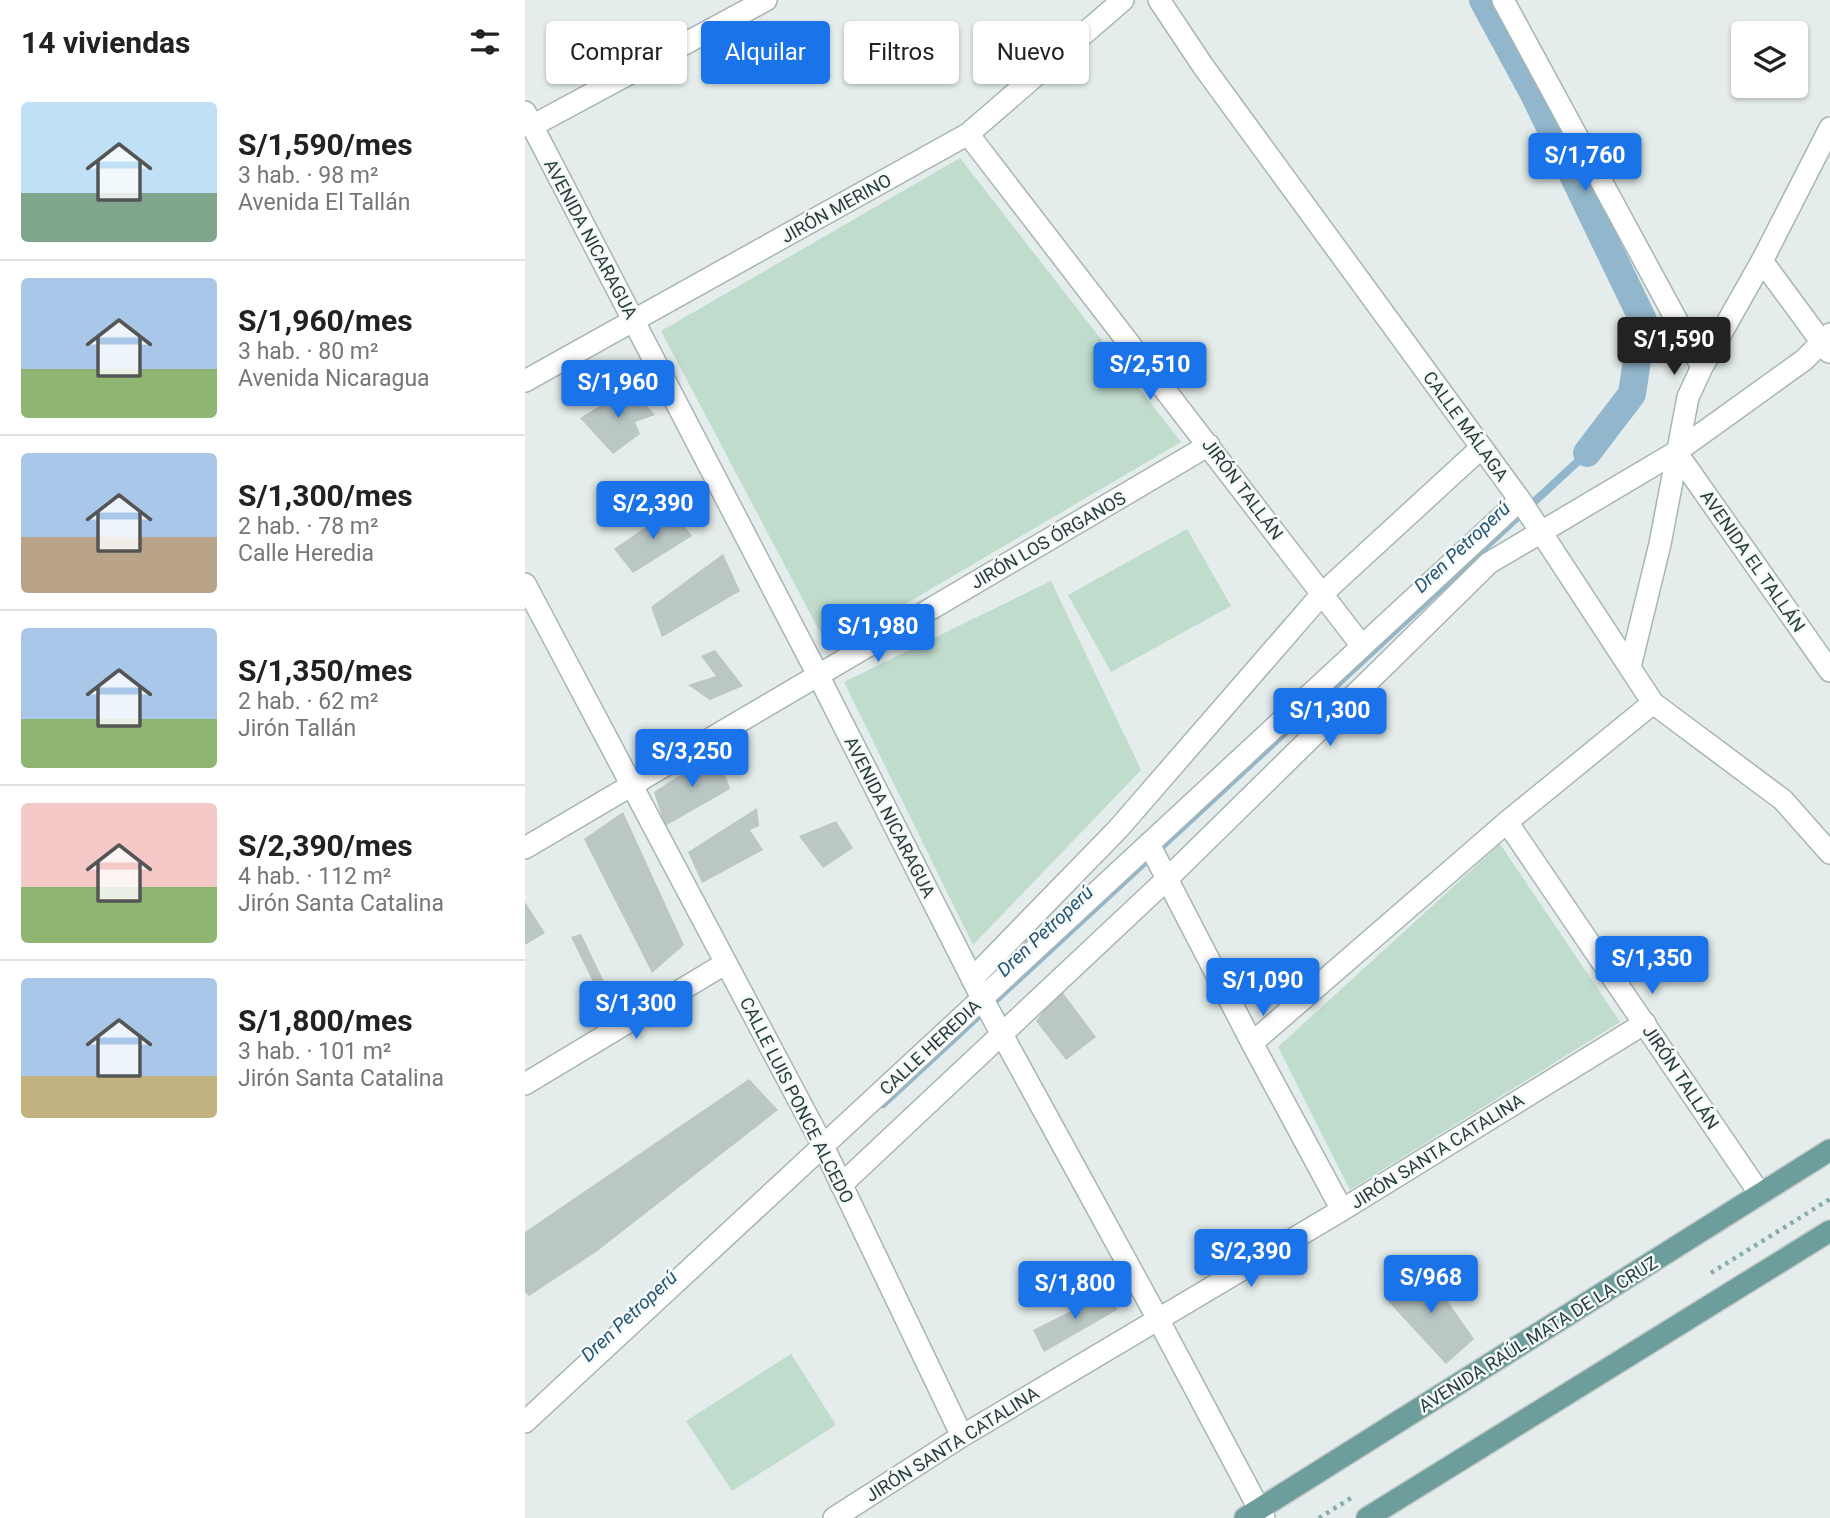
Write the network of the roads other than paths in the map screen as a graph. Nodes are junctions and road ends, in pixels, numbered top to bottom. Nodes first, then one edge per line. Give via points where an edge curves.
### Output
1 (766, 0) edge
2 (1123, 0) edge
3 (1159, 0) edge
4 (1503, 0) edge
5 (529, 119) edge
6 (1830, 128) edge
7 (968, 134) junction
8 (1762, 261) junction
9 (634, 322) junction
10 (1827, 343) edge
11 (1702, 367) junction
12 (525, 381) edge
13 (1209, 445) junction
14 (1481, 448) junction
15 (1676, 452) junction
16 (1520, 500) junction
17 (1541, 531) junction
18 (1322, 594) junction
19 (528, 596) edge
20 (1362, 646) junction
21 (1630, 667) junction
22 (1830, 671) edge
23 (818, 675) junction
24 (1653, 704) junction
25 (632, 785) junction
26 (1507, 822) junction
27 (1149, 844) junction
28 (525, 848) edge
29 (1830, 853) edge
30 (1167, 879) junction
31 (726, 963) junction
32 (972, 979) junction
33 (982, 999) junction
34 (1645, 1023) junction
35 (1001, 1032) junction
36 (1252, 1043) junction
37 (525, 1084) edge
38 (823, 1146) junction
39 (1830, 1150) edge
40 (841, 1185) junction
41 (1760, 1194) junction
42 (1342, 1210) junction
43 (1830, 1231) edge
44 (1158, 1319) junction
45 (525, 1422) edge
46 (962, 1436) junction
47 (1256, 1515) edge
48 (834, 1518) edge
49 (1367, 1518) edge

1 - 5 street
2 - 7 street, JIRÓN MERINO
3 - 14 street, CALLE MÁLAGA
4 - 11 street
5 - 9 street, AVENIDA NICARAGUA
6 - 8 street
7 - 9 street, JIRÓN MERINO
7 - 13 street, JIRÓN TALLÁN
8 - 10 street
8 - 11 street
9 - 12 street, JIRÓN MERINO
9 - 23 street, AVENIDA NICARAGUA
10 - 15 street
11 - 15 street via 1688,397
13 - 18 street, JIRÓN TALLÁN
13 - 23 street, JIRÓN LOS ÓRGANOS
14 - 16 street, CALLE MÁLAGA
14 - 18 street
15 - 17 street
15 - 21 street via 1660,544
15 - 22 street, AVENIDA EL TALLÁN
16 - 17 street, CALLE MÁLAGA
16 - 20 street, CALLE HEREDIA
17 - 21 street, CALLE MÁLAGA
17 - 30 street via 1489,563
18 - 20 street, JIRÓN TALLÁN
18 - 32 street via 1118,829
19 - 25 street, CALLE LUIS PONCE ALCEDO
20 - 27 street, CALLE HEREDIA
21 - 24 street, CALLE MÁLAGA
23 - 25 street, JIRÓN LOS ÓRGANOS
23 - 32 street, AVENIDA NICARAGUA
24 - 26 street
24 - 29 street, CALLE MÁLAGA via 1783,800
25 - 28 street, JIRÓN LOS ÓRGANOS
25 - 31 street, CALLE LUIS PONCE ALCEDO
26 - 34 street, JIRÓN TALLÁN
26 - 36 street
27 - 30 street
27 - 33 street, CALLE HEREDIA
30 - 35 street
30 - 36 street
31 - 37 street
31 - 38 street, CALLE LUIS PONCE ALCEDO
32 - 33 street, AVENIDA NICARAGUA
33 - 35 street, AVENIDA NICARAGUA
33 - 38 street, CALLE HEREDIA
34 - 41 street, JIRÓN TALLÁN
34 - 42 street, JIRÓN SANTA CATALINA
35 - 40 street
35 - 44 street, AVENIDA NICARAGUA
36 - 42 street
38 - 40 street, CALLE LUIS PONCE ALCEDO
38 - 45 street, CALLE HEREDIA
39 - 41 main road, AVENIDA RAÚL MATA DE LA CRUZ
40 - 46 street, CALLE LUIS PONCE ALCEDO
41 - 47 main road, AVENIDA RAÚL MATA DE LA CRUZ
42 - 44 street, JIRÓN SANTA CATALINA
43 - 49 main road
44 - 46 street, JIRÓN SANTA CATALINA
44 - 47 street, AVENIDA NICARAGUA
46 - 48 street, JIRÓN SANTA CATALINA

